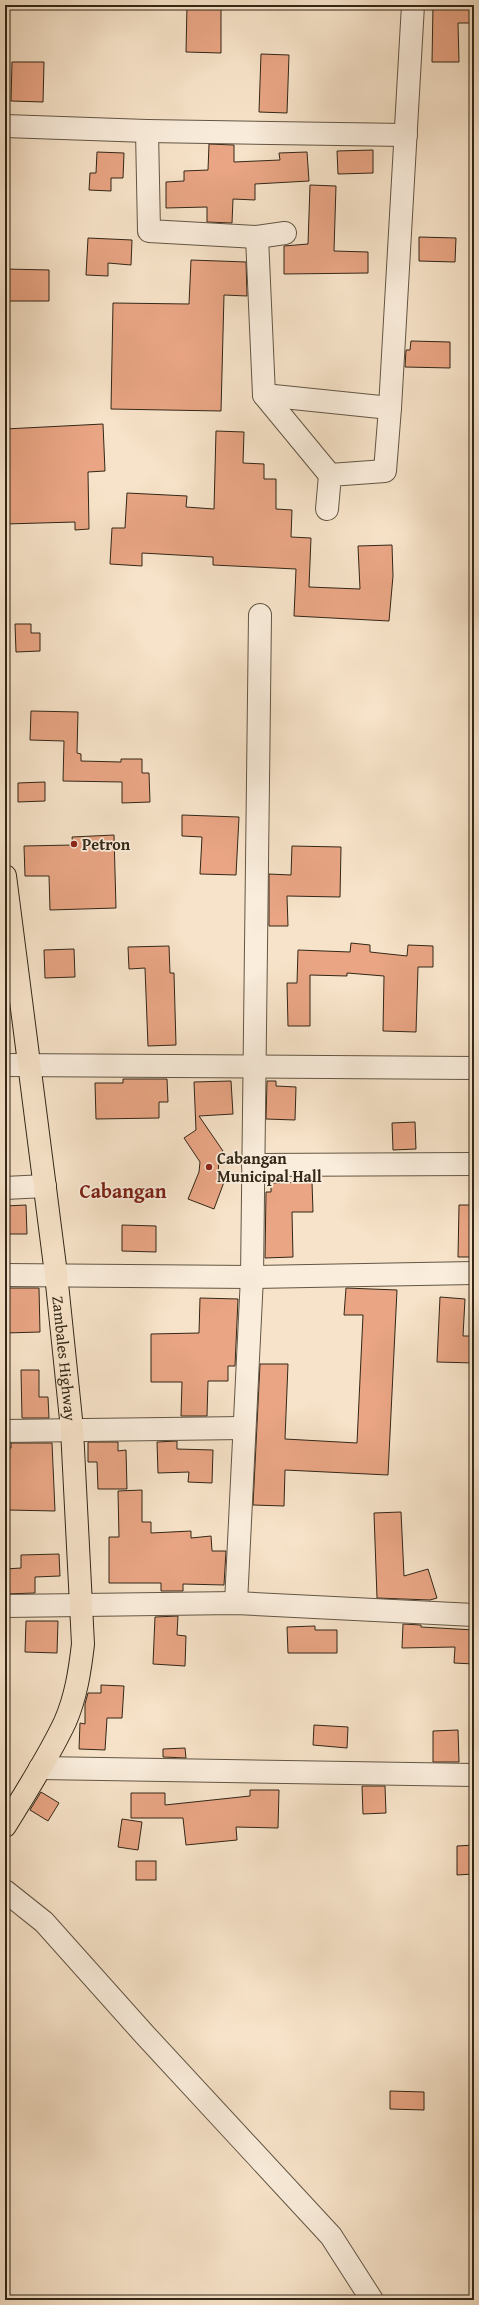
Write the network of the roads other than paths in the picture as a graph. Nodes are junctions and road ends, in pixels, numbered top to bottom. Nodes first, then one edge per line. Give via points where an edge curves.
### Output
1 (413, 5) edge
2 (5, 126) edge
3 (147, 131) junction
4 (406, 135) junction
5 (285, 233) dead end
6 (257, 237) junction
7 (264, 395) junction
8 (390, 408) junction
9 (330, 475) junction
10 (327, 509) dead end
11 (260, 615) dead end
12 (5, 876) edge
13 (6, 898) edge
14 (5, 1066) edge
15 (30, 1066) junction
16 (253, 1066) junction
17 (474, 1068) edge
18 (474, 1164) edge
19 (253, 1165) junction
20 (45, 1186) junction
21 (5, 1188) edge
22 (474, 1273) edge
23 (56, 1274) junction
24 (5, 1275) edge
25 (252, 1277) junction
26 (244, 1428) junction
27 (72, 1430) junction
28 (5, 1431) edge
29 (236, 1603) junction
30 (81, 1605) junction
31 (5, 1606) edge
32 (474, 1615) edge
33 (40, 1768) junction
34 (474, 1775) edge
35 (5, 1826) edge
36 (5, 1891) edge
37 (372, 2300) edge

1 - 4 street
2 - 3 street
3 - 4 street
3 - 6 street via 149,231
4 - 8 street
5 - 6 street
6 - 7 street
7 - 8 street
7 - 9 street
8 - 9 street via 385,472
9 - 10 street
11 - 16 street
12 - 13 main road, Zambales Highway
13 - 15 main road, Zambales Highway
14 - 15 street
15 - 16 street
15 - 20 main road, Zambales Highway
16 - 17 street
16 - 19 street
18 - 19 street
19 - 25 street
20 - 21 street
20 - 23 main road, Zambales Highway
22 - 25 street
23 - 24 street
23 - 25 street
23 - 27 main road, Zambales Highway
25 - 26 street
26 - 27 street
26 - 29 street
27 - 28 street
27 - 30 main road, Zambales Highway
29 - 30 street
29 - 32 street
30 - 31 street
30 - 33 main road, Zambales Highway via 83,1644 79,1678 66,1721
33 - 34 street
33 - 35 main road, Zambales Highway
36 - 37 street via 44,1922 331,2236

